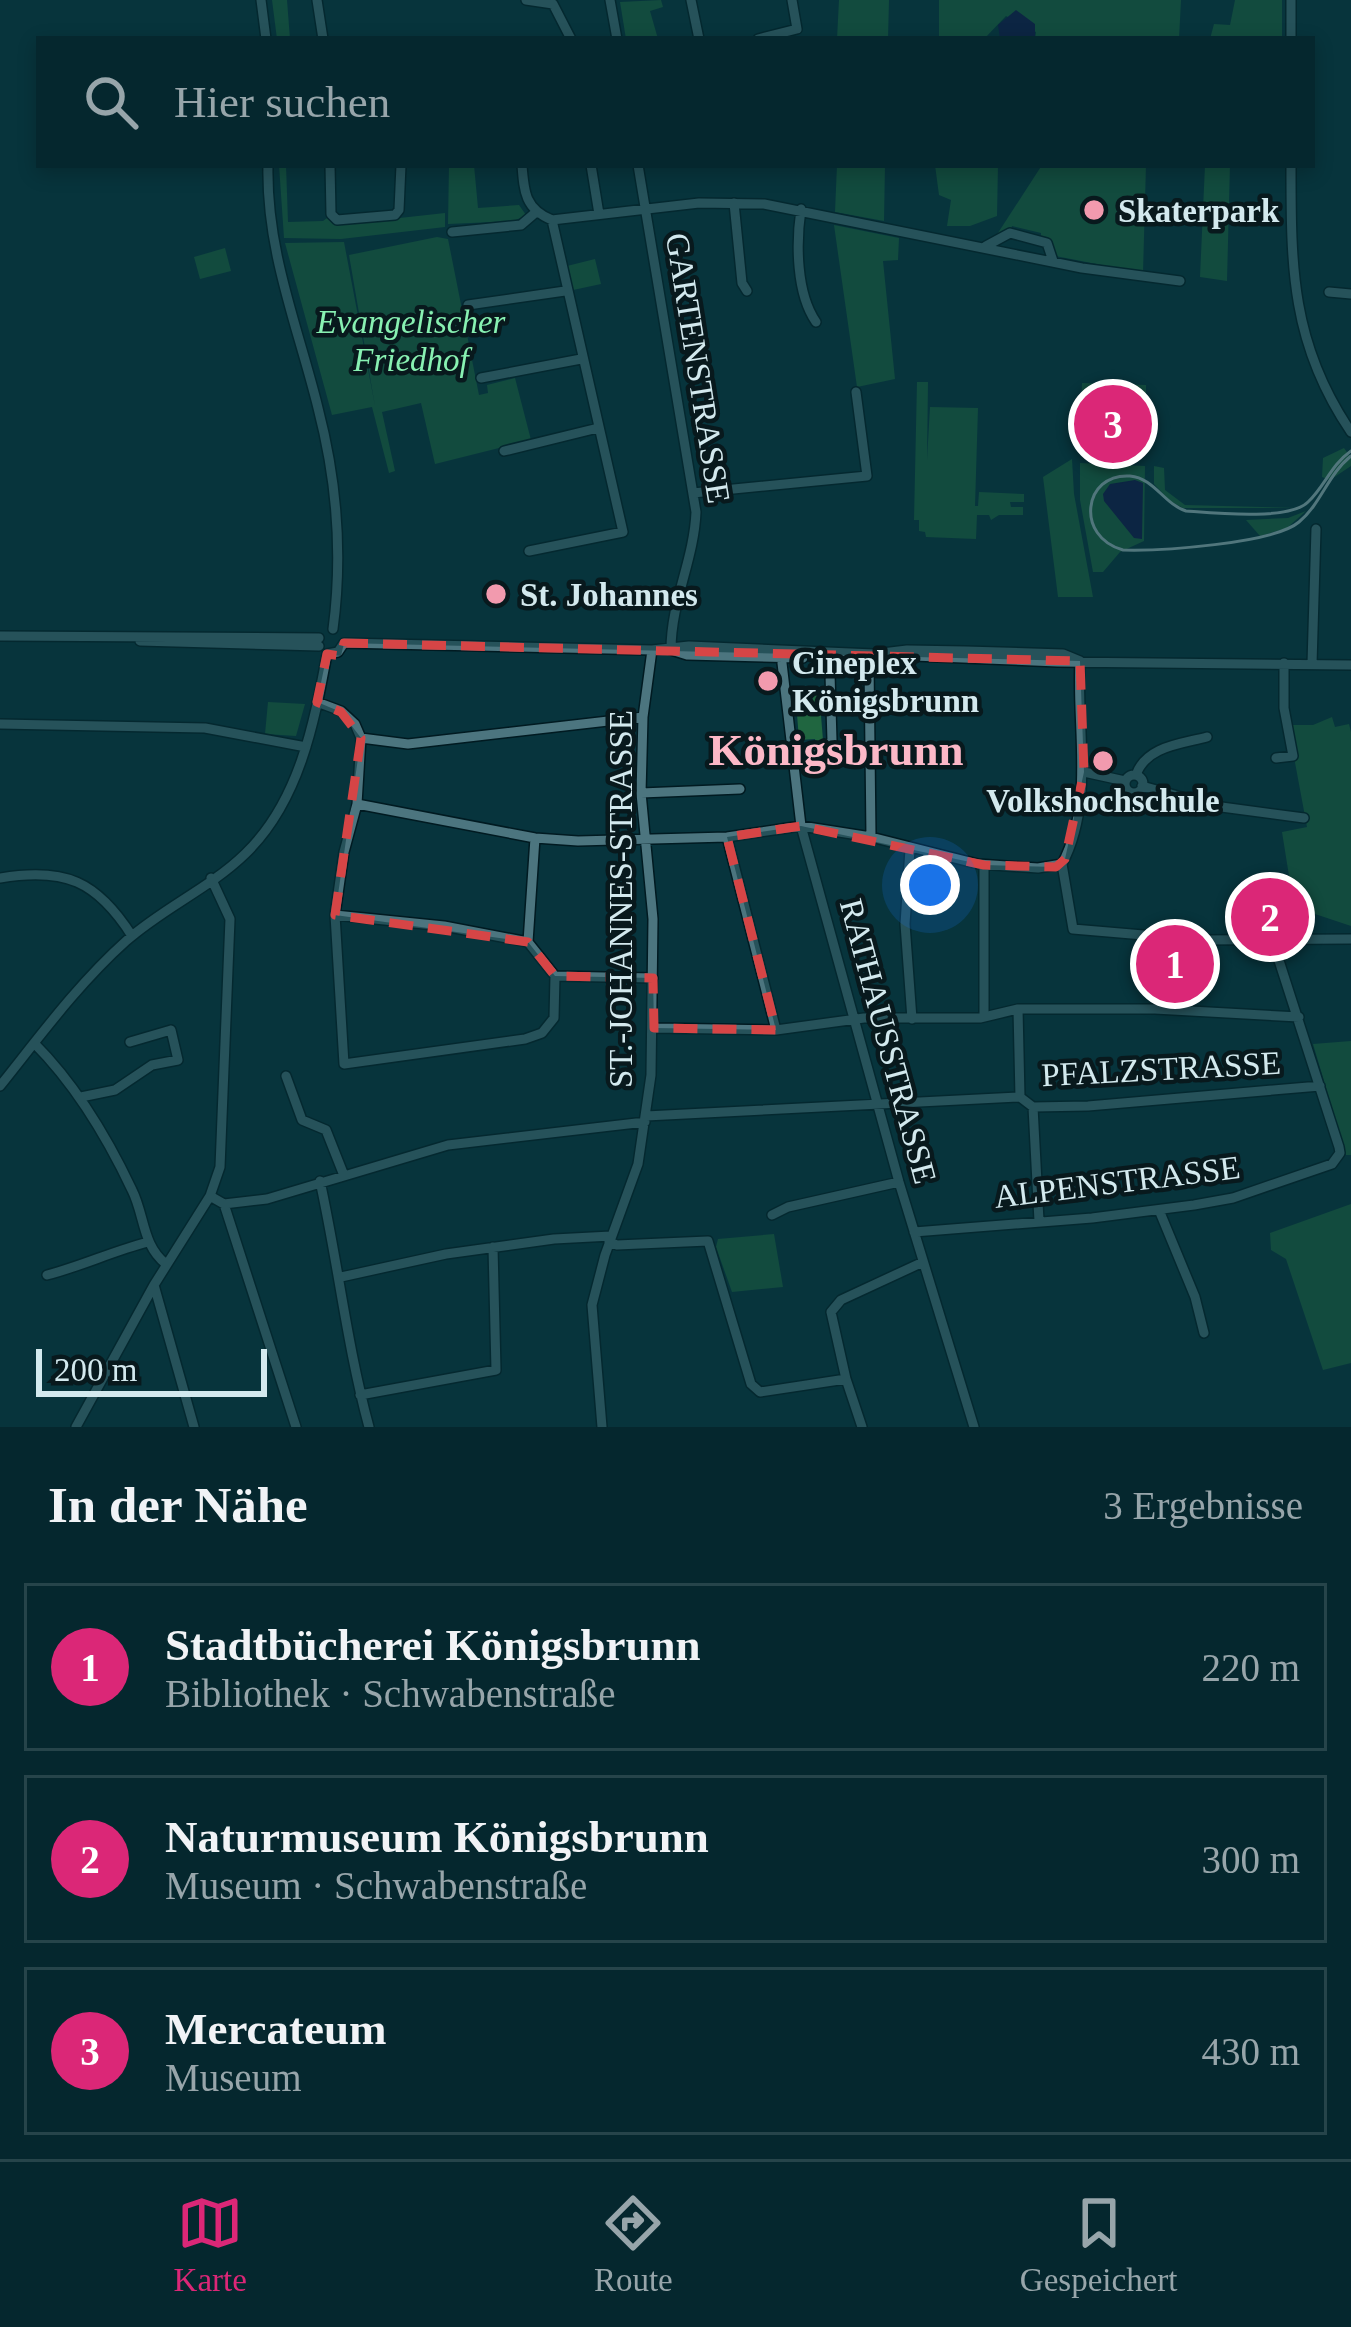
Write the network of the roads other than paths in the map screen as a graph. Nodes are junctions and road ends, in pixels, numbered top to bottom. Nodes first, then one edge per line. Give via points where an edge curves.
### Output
1 (261, 0) edge
2 (331, 0) edge
3 (526, 0) edge
4 (610, 0) edge
5 (691, 0) edge
6 (792, 0) edge
7 (1291, 0) edge
8 (318, 1) edge
9 (266, 36) edge
10 (322, 36) edge
11 (569, 36) edge
12 (616, 36) edge
13 (698, 36) edge
14 (770, 36) edge
15 (1291, 36) edge
16 (268, 168) edge
17 (330, 168) edge
18 (401, 168) edge
19 (522, 168) edge
20 (591, 168) edge
21 (639, 168) edge
22 (1291, 168) edge
23 (734, 203) junction
24 (646, 208) junction
25 (801, 209) junction
26 (535, 213) junction
27 (599, 214) junction
28 (552, 220) junction
29 (452, 232) dead end
30 (984, 247) junction
31 (1053, 261) junction
32 (1180, 280) dead end
33 (565, 291) junction
34 (747, 291) dead end
35 (1329, 292) dead end
36 (1351, 294) edge
37 (468, 305) dead end
38 (816, 322) dead end
39 (581, 359) junction
40 (481, 378) dead end
41 (856, 392) dead end
42 (598, 428) junction
43 (1351, 431) edge
44 (504, 451) dead end
45 (693, 493) junction
46 (1316, 529) dead end
47 (529, 551) dead end
48 (333, 628) junction
49 (0, 636) edge
50 (344, 643) junction
51 (322, 646) junction
52 (652, 650) junction
53 (671, 650) junction
54 (880, 654) junction
55 (1080, 661) junction
56 (782, 663) dead end
57 (1284, 663) junction
58 (1312, 664) junction
59 (1351, 665) edge
60 (830, 674) dead end
61 (317, 702) junction
62 (643, 717) junction
63 (0, 724) edge
64 (1208, 737) dead end
65 (361, 738) junction
66 (306, 747) junction
67 (790, 750) junction
68 (1276, 758) dead end
69 (1084, 772) junction
70 (1136, 775) junction
71 (1125, 782) junction
72 (1142, 786) junction
73 (740, 788) dead end
74 (641, 793) junction
75 (357, 804) junction
76 (1304, 818) dead end
77 (801, 826) junction
78 (644, 837) junction
79 (727, 837) junction
80 (871, 837) junction
81 (535, 838) junction
82 (910, 849) junction
83 (1062, 864) junction
84 (984, 865) junction
85 (0, 878) edge
86 (212, 878) junction
87 (335, 915) junction
88 (132, 935) junction
89 (1351, 939) edge
90 (528, 942) junction
91 (1273, 942) junction
92 (555, 976) junction
93 (653, 978) junction
94 (1018, 1010) junction
95 (984, 1014) junction
96 (1299, 1017) junction
97 (912, 1019) junction
98 (857, 1020) junction
99 (654, 1028) junction
100 (776, 1030) junction
101 (130, 1042) dead end
102 (34, 1043) junction
103 (286, 1076) dead end
104 (0, 1086) edge
105 (1320, 1086) junction
106 (81, 1097) junction
107 (1020, 1097) junction
108 (878, 1102) junction
109 (1033, 1107) junction
110 (646, 1119) junction
111 (343, 1173) junction
112 (320, 1181) junction
113 (899, 1181) junction
114 (211, 1196) junction
115 (224, 1204) junction
116 (1160, 1210) junction
117 (772, 1215) dead end
118 (1039, 1221) junction
119 (914, 1232) junction
120 (610, 1239) junction
121 (148, 1241) junction
122 (493, 1247) junction
123 (923, 1262) junction
124 (166, 1264) junction
125 (47, 1275) dead end
126 (341, 1277) junction
127 (154, 1285) junction
128 (1204, 1334) dead end
129 (846, 1379) junction
130 (360, 1395) junction
131 (76, 1427) edge
132 (194, 1427) edge
133 (296, 1427) edge
134 (369, 1427) edge
135 (602, 1427) edge
136 (862, 1427) edge
137 (974, 1427) edge

1 - 9 street
2 - 8 street
3 - 11 street via 553,4
4 - 12 street
5 - 13 street
6 - 14 street via 797,29
7 - 15 street
8 - 10 street
16 - 48 street via 280,275 332,475
17 - 18 street via 337,220 395,215
19 - 26 street
20 - 27 street
21 - 24 street, GARTENSTRASSE
22 - 43 street via 1299,318
23 - 24 street
23 - 25 street
23 - 34 street
24 - 27 street
24 - 45 street, GARTENSTRASSE
25 - 30 street
25 - 38 street via 802,275
26 - 28 street
26 - 29 street via 521,225
27 - 28 street
28 - 33 street
30 - 31 street
30 - 31 street via 1010,233 1047,243
31 - 32 street
33 - 37 street
33 - 39 street
35 - 36 street
39 - 40 street
39 - 42 street
41 - 45 street via 868,476
42 - 44 street
42 - 47 street via 623,532
45 - 53 street, GARTENSTRASSE via 695,529 673,607
46 - 58 street
48 - 50 street
48 - 51 street via 322,632
49 - 51 street
50 - 51 street via 338,652
50 - 52 street
51 - 61 street
52 - 53 street
52 - 62 street, ST.-JOHANNES-STRASSE
53 - 54 street
54 - 55 street
54 - 80 street via 868,663
55 - 57 street
55 - 69 street
56 - 67 street, RATHAUSSTRASSE
57 - 58 street
57 - 68 street via 1293,756
58 - 59 street
60 - 67 street via 828,746
61 - 65 street via 356,724
61 - 66 street
62 - 65 street via 420,743
62 - 74 street, ST.-JOHANNES-STRASSE
63 - 66 street via 205,728
64 - 70 street via 1152,753
65 - 75 street
66 - 86 street via 255,842
67 - 77 street, RATHAUSSTRASSE
69 - 71 street
69 - 83 street
70 - 71 street
70 - 72 street
71 - 72 street via 1131,793
72 - 76 street
73 - 74 street
74 - 78 street, ST.-JOHANNES-STRASSE
75 - 81 street
75 - 87 street
77 - 79 street
77 - 80 street
77 - 98 street, RATHAUSSTRASSE
78 - 79 street
78 - 81 street
78 - 93 street, ST.-JOHANNES-STRASSE
79 - 100 street
80 - 82 street
81 - 90 street
82 - 84 street
82 - 97 street
83 - 84 street
83 - 91 street via 1073,929
84 - 95 street
85 - 88 street via 76,880 100,894
86 - 88 street
86 - 114 street via 230,919 222,1154
87 - 90 street
87 - 92 street via 341,1058 351,1066 537,1036 554,1018
88 - 102 street
89 - 91 street
90 - 92 street
91 - 96 street
92 - 93 street
93 - 99 street, ST.-JOHANNES-STRASSE
94 - 95 street
94 - 96 street
94 - 107 street
95 - 97 street
96 - 105 street
97 - 98 street
98 - 100 street
98 - 108 street, RATHAUSSTRASSE
99 - 100 street
99 - 110 street, ST.-JOHANNES-STRASSE
101 - 106 street via 171,1030 178,1060
102 - 104 street
102 - 106 street
103 - 111 street via 302,1120 326,1130
105 - 109 street, PFALZSTRASSE
105 - 116 street, ALPENSTRASSE via 1340,1153 1323,1167 1233,1198
106 - 121 street via 134,1192
107 - 108 street, PFALZSTRASSE
107 - 109 street, PFALZSTRASSE
108 - 110 street, PFALZSTRASSE
108 - 113 street, RATHAUSSTRASSE
109 - 118 street
110 - 111 street, PFALZSTRASSE via 455,1144
110 - 120 street, ST.-JOHANNES-STRASSE
111 - 112 street, PFALZSTRASSE
112 - 115 street, PFALZSTRASSE
112 - 126 street
113 - 117 street
113 - 119 street, RATHAUSSTRASSE
114 - 115 street
114 - 124 street
115 - 133 street
116 - 118 street, ALPENSTRASSE
116 - 128 street
118 - 119 street, ALPENSTRASSE
119 - 123 street, RATHAUSSTRASSE
120 - 122 street
120 - 129 street via 708,1241 760,1392
120 - 135 street, ST.-JOHANNES-STRASSE via 591,1318
121 - 124 street
121 - 125 street
122 - 126 street
122 - 130 street via 496,1370
123 - 129 street via 834,1305
123 - 137 street, RATHAUSSTRASSE
124 - 127 street
126 - 130 street
127 - 131 street
127 - 132 street
129 - 136 street
130 - 134 street

